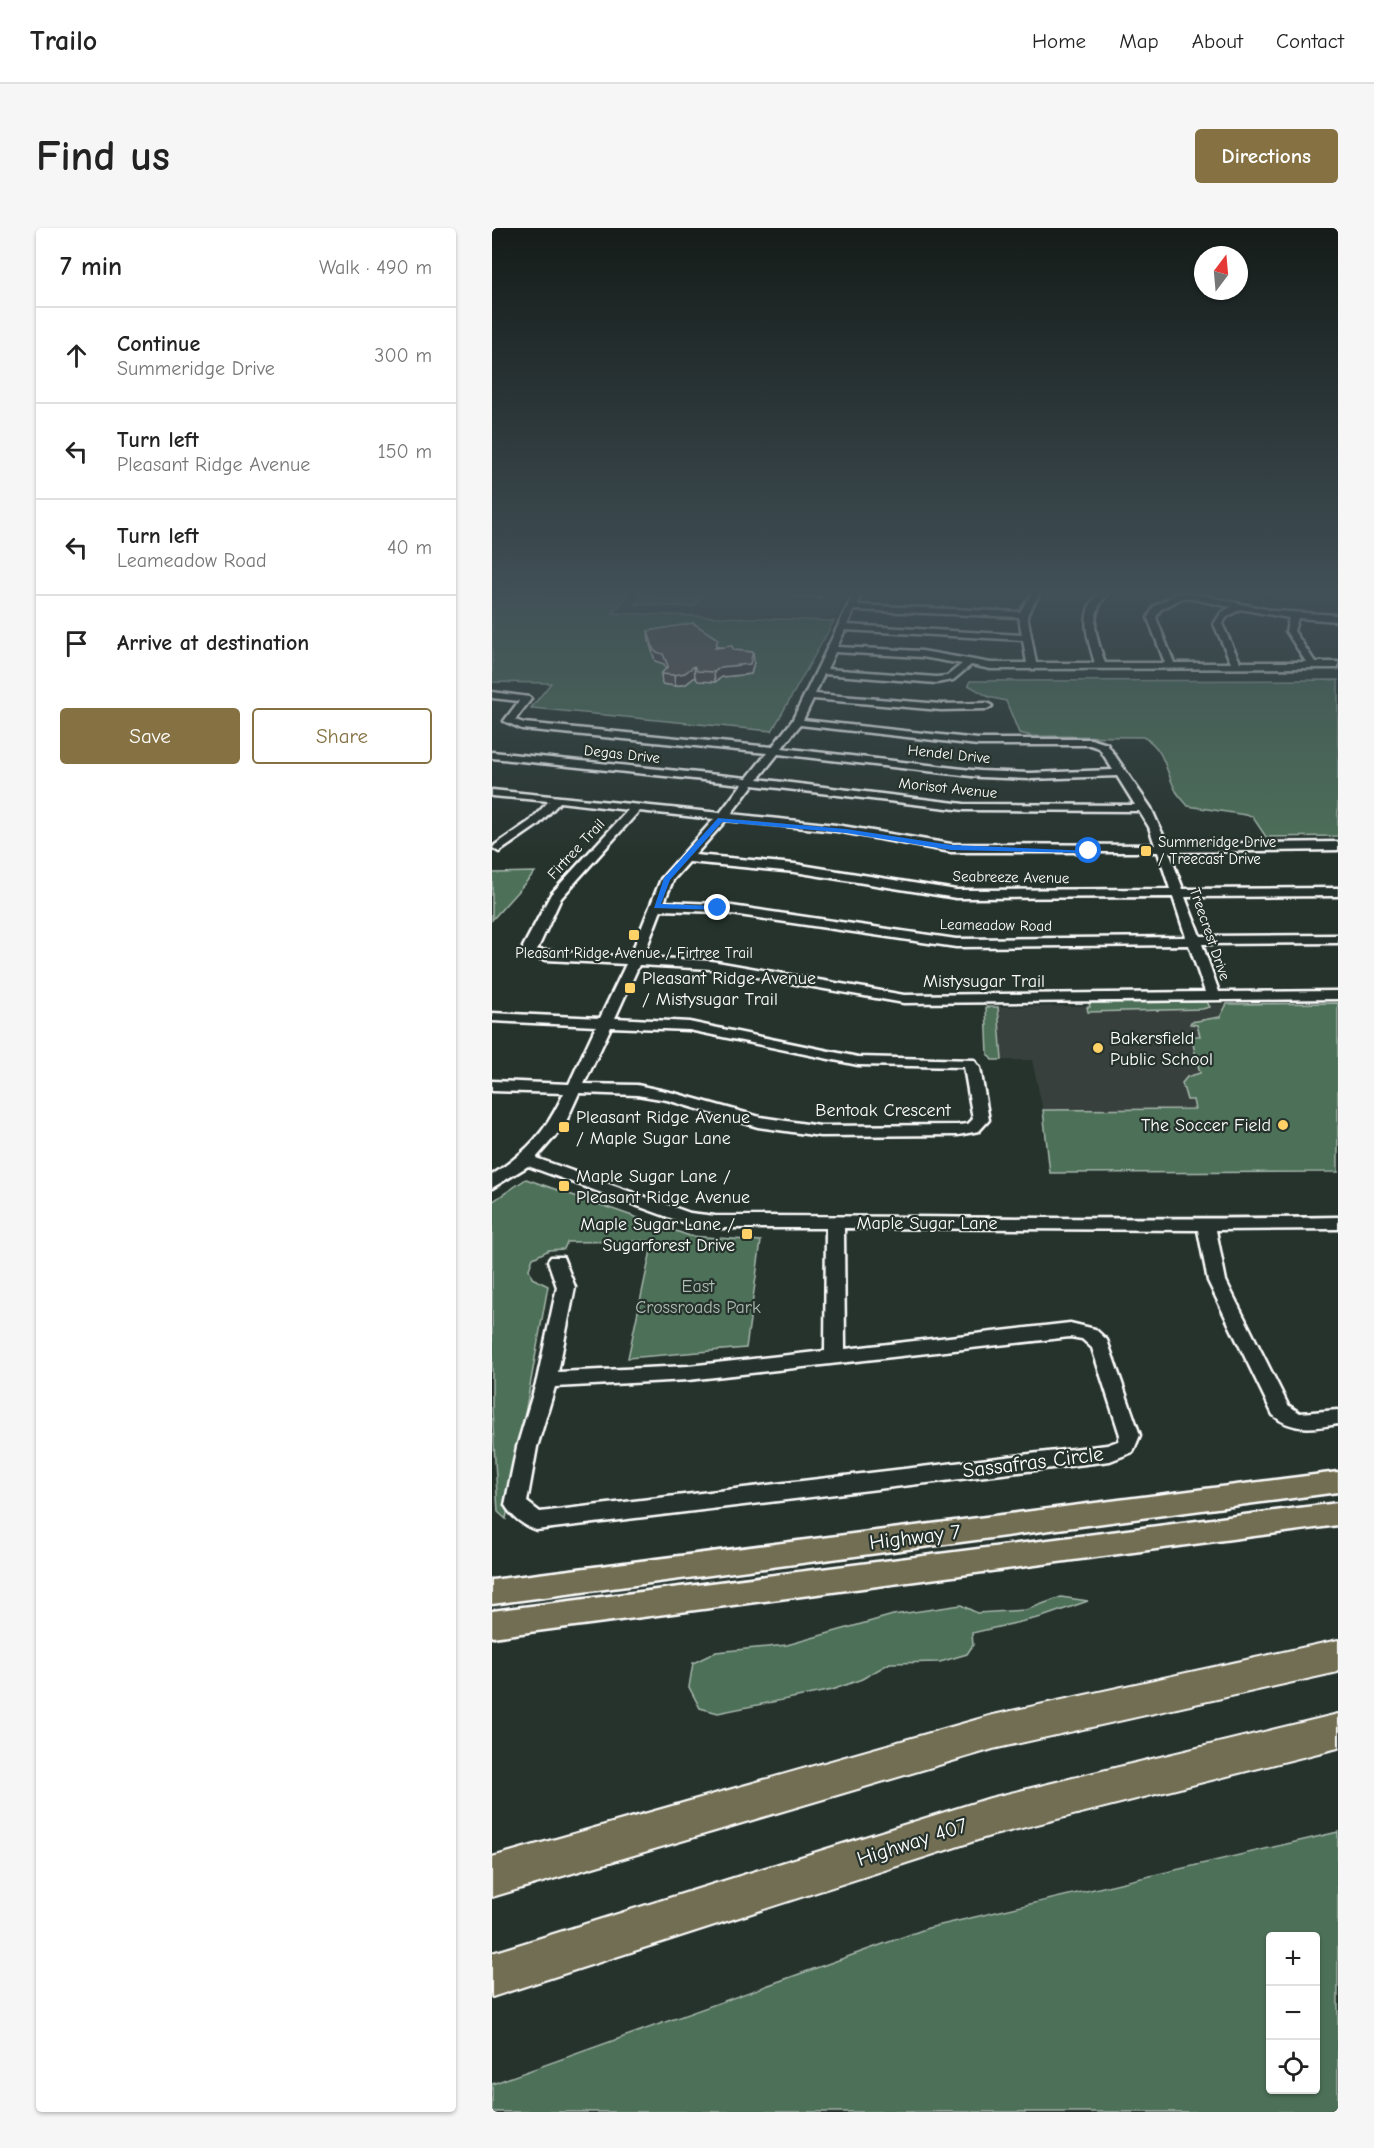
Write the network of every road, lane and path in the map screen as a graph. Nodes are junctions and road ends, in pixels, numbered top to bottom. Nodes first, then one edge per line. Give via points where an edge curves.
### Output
1 (816, 681) edge
2 (492, 695) edge
3 (517, 696) junction
4 (534, 696) dead end
5 (809, 696) junction
6 (987, 706) dead end
7 (797, 722) junction
8 (775, 751) junction
9 (492, 755) edge
10 (1120, 773) junction
11 (750, 782) junction
12 (492, 793) edge
13 (556, 800) junction
14 (636, 808) junction
15 (1145, 808) junction
16 (722, 818) junction
17 (1338, 846) edge
18 (499, 848) dead end
19 (1163, 848) junction
20 (686, 858) junction
21 (1338, 892) edge
22 (1180, 894) junction
23 (657, 906) junction
24 (1338, 939) edge
25 (1196, 941) junction
26 (634, 961) junction
27 (1338, 995) edge
28 (1214, 997) junction
29 (492, 1017) edge
30 (605, 1021) junction
31 (492, 1086) edge
32 (576, 1088) junction
33 (526, 1160) junction
34 (492, 1183) edge
35 (1338, 1223) edge
36 (835, 1224) junction
37 (1206, 1225) junction
38 (557, 1261) dead end
39 (835, 1358) junction
40 (547, 1380) junction
41 (1338, 1417) edge
42 (1338, 1482) edge
43 (1338, 1514) edge
44 (492, 1576) edge
45 (549, 1586) junction
46 (492, 1592) edge
47 (492, 1624) edge
48 (1338, 1656) edge
49 (1338, 1731) edge
50 (492, 1877) edge
51 (492, 1976) edge

1 - 5 street
2 - 3 street
3 - 4 street
3 - 8 street, Hendel Drive via 526,699 509,721 514,725
5 - 6 street
5 - 7 street
7 - 8 street
7 - 10 street, Treecrest Drive via 978,742 1097,743 1108,751
8 - 10 street, Hendel Drive via 980,774
8 - 11 street
9 - 11 street, Degas Drive
10 - 15 street, Treecrest Drive
11 - 15 street, Morisot Avenue via 964,807
11 - 16 street
12 - 13 street
13 - 14 street
13 - 18 street via 534,823
14 - 16 street
14 - 26 street, Firtree Trail via 555,897 530,947 530,952 546,956
15 - 19 street, Treecrest Drive
16 - 19 street via 846,831 951,848
16 - 20 street
17 - 19 street
19 - 22 street, Treecrest Drive
20 - 22 street, Seabreeze Avenue via 795,868 956,894
20 - 23 street via 667,879
21 - 22 street, Seabreeze Avenue
22 - 25 street, Treecrest Drive
23 - 25 street, Leameadow Road via 718,908 956,944
23 - 26 street
24 - 25 street, Leameadow Road
25 - 28 street, Treecrest Drive
26 - 28 street, Mistysugar Trail via 711,965 904,999
26 - 30 street
27 - 28 street, Mistysugar Trail
29 - 30 street
30 - 32 street
30 - 32 street, Bentoak Crescent via 689,1026 858,1061 969,1063 981,1120 974,1128 958,1130 820,1131 758,1122 637,1090
31 - 32 street
32 - 33 street via 556,1126
33 - 34 street
33 - 36 street, Maple Sugar Lane via 687,1218
35 - 37 street, Maple Sugar Lane
36 - 37 street, Maple Sugar Lane
36 - 39 street
37 - 41 street via 1217,1281 1280,1410 1287,1417 1308,1421
38 - 40 street, Sassafras Circle via 566,1287
39 - 40 street, Sassafras Circle via 688,1373
39 - 40 street, Sassafras Circle via 1070,1330 1088,1334 1100,1345 1130,1435 1126,1446 1110,1453 536,1521 516,1505 527,1447
42 - 45 main road, Highway 7
43 - 47 main road, Highway 7
44 - 45 main road
45 - 46 main road, Highway 7
48 - 50 highway via 993,1732
49 - 51 highway, Highway 407 via 990,1817

